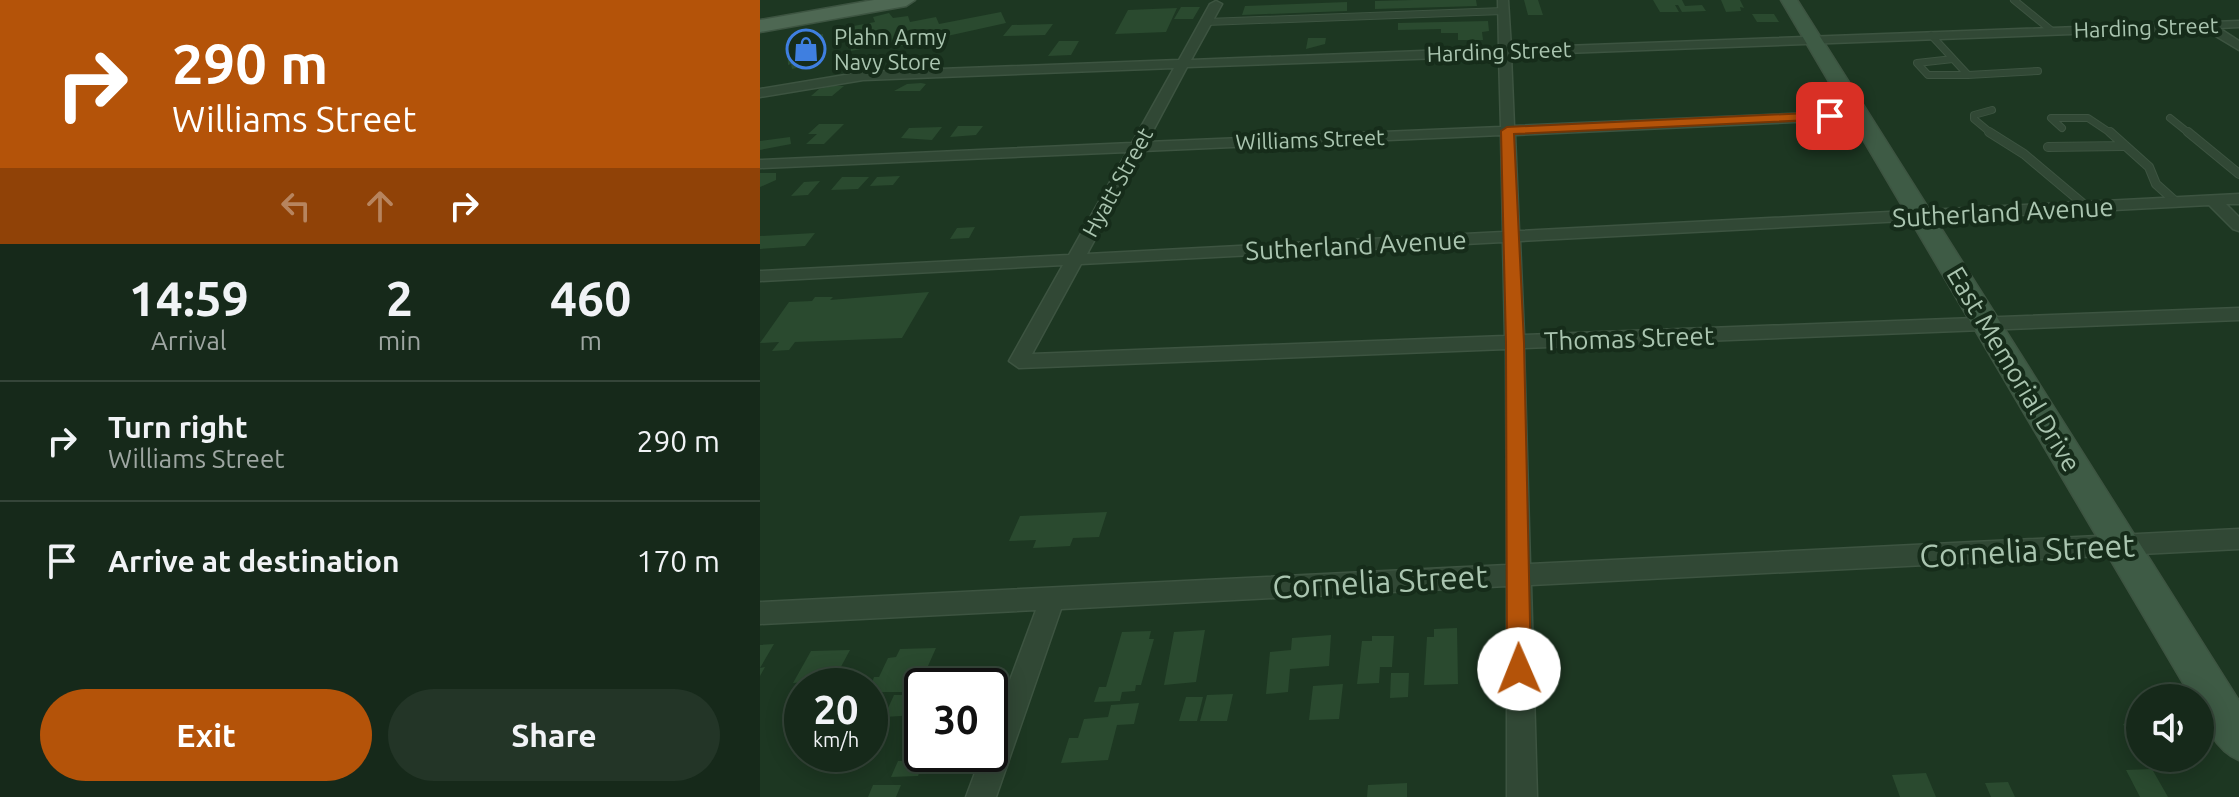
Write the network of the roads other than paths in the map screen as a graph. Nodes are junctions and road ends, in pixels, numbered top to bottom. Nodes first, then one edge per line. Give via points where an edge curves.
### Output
1 (906, 0) edge
2 (1789, 0) edge
3 (2014, 0) edge
4 (1216, 4) dead end
5 (1503, 5) edge
6 (1207, 22) junction
7 (2239, 24) edge
8 (2206, 25) junction
9 (760, 26) edge
10 (2052, 31) junction
11 (1931, 35) junction
12 (1813, 39) junction
13 (2239, 46) edge
14 (1505, 51) junction
15 (1953, 59) junction
16 (1183, 64) junction
17 (2038, 71) dead end
18 (1968, 75) junction
19 (760, 93) edge
20 (1992, 110) dead end
21 (1859, 115) junction
22 (2170, 118) dead end
23 (2062, 128) dead end
24 (1507, 131) junction
25 (1136, 146) junction
26 (2123, 146) junction
27 (2048, 147) dead end
28 (760, 164) edge
29 (2239, 174) edge
30 (2239, 199) edge
31 (2212, 200) junction
32 (2176, 202) junction
33 (2087, 207) junction
34 (1921, 216) junction
35 (2239, 226) edge
36 (1511, 236) junction
37 (1073, 259) junction
38 (760, 276) edge
39 (2239, 314) edge
40 (1987, 324) junction
41 (1515, 343) junction
42 (1019, 361) joint
43 (2239, 539) edge
44 (2121, 546) junction
45 (1517, 574) junction
46 (1053, 597) junction
47 (760, 613) edge
48 (2239, 739) edge
49 (981, 797) edge
50 (1522, 797) edge

1 - 9 main road
2 - 12 main road, East Memorial Drive
3 - 10 lane
4 - 6 street, Hyatt Street
5 - 6 lane
5 - 14 street
6 - 16 street, Hyatt Street
7 - 8 street, Harding Street
8 - 10 street, Harding Street
8 - 13 street
10 - 11 street, Harding Street
11 - 12 street, Harding Street
11 - 15 lane
12 - 14 street, Harding Street
12 - 21 main road, East Memorial Drive
14 - 16 street, Harding Street
14 - 24 street
15 - 18 lane
15 - 18 lane via 1917,63 1928,75
16 - 19 street, Harding Street via 843,78
16 - 25 street, Hyatt Street
17 - 18 lane
20 - 33 lane via 1974,115 1977,124 2024,154
21 - 24 street, Williams Street
21 - 34 main road, East Memorial Drive
22 - 29 lane
23 - 26 lane via 2051,118 2088,118
24 - 25 street, Williams Street
24 - 36 street
25 - 28 street, Williams Street
25 - 37 street, Hyatt Street
26 - 27 lane
26 - 32 lane via 2149,167 2156,184
30 - 31 street, Sutherland Avenue
31 - 32 street, Sutherland Avenue
31 - 35 street
32 - 33 street, Sutherland Avenue
33 - 34 street, Sutherland Avenue
34 - 36 street, Sutherland Avenue
34 - 40 main road, East Memorial Drive
36 - 37 street, Sutherland Avenue
36 - 41 street
37 - 38 street, Sutherland Avenue
37 - 42 street, Hyatt Street
39 - 40 street, Thomas Street
40 - 41 street, Thomas Street
40 - 44 main road, East Memorial Drive
41 - 42 street, Thomas Street
41 - 45 street
43 - 44 street, Cornelia Street
44 - 45 street, Cornelia Street
44 - 48 main road, East Memorial Drive
45 - 46 street, Cornelia Street
45 - 50 street
46 - 47 street, Cornelia Street
46 - 49 street

